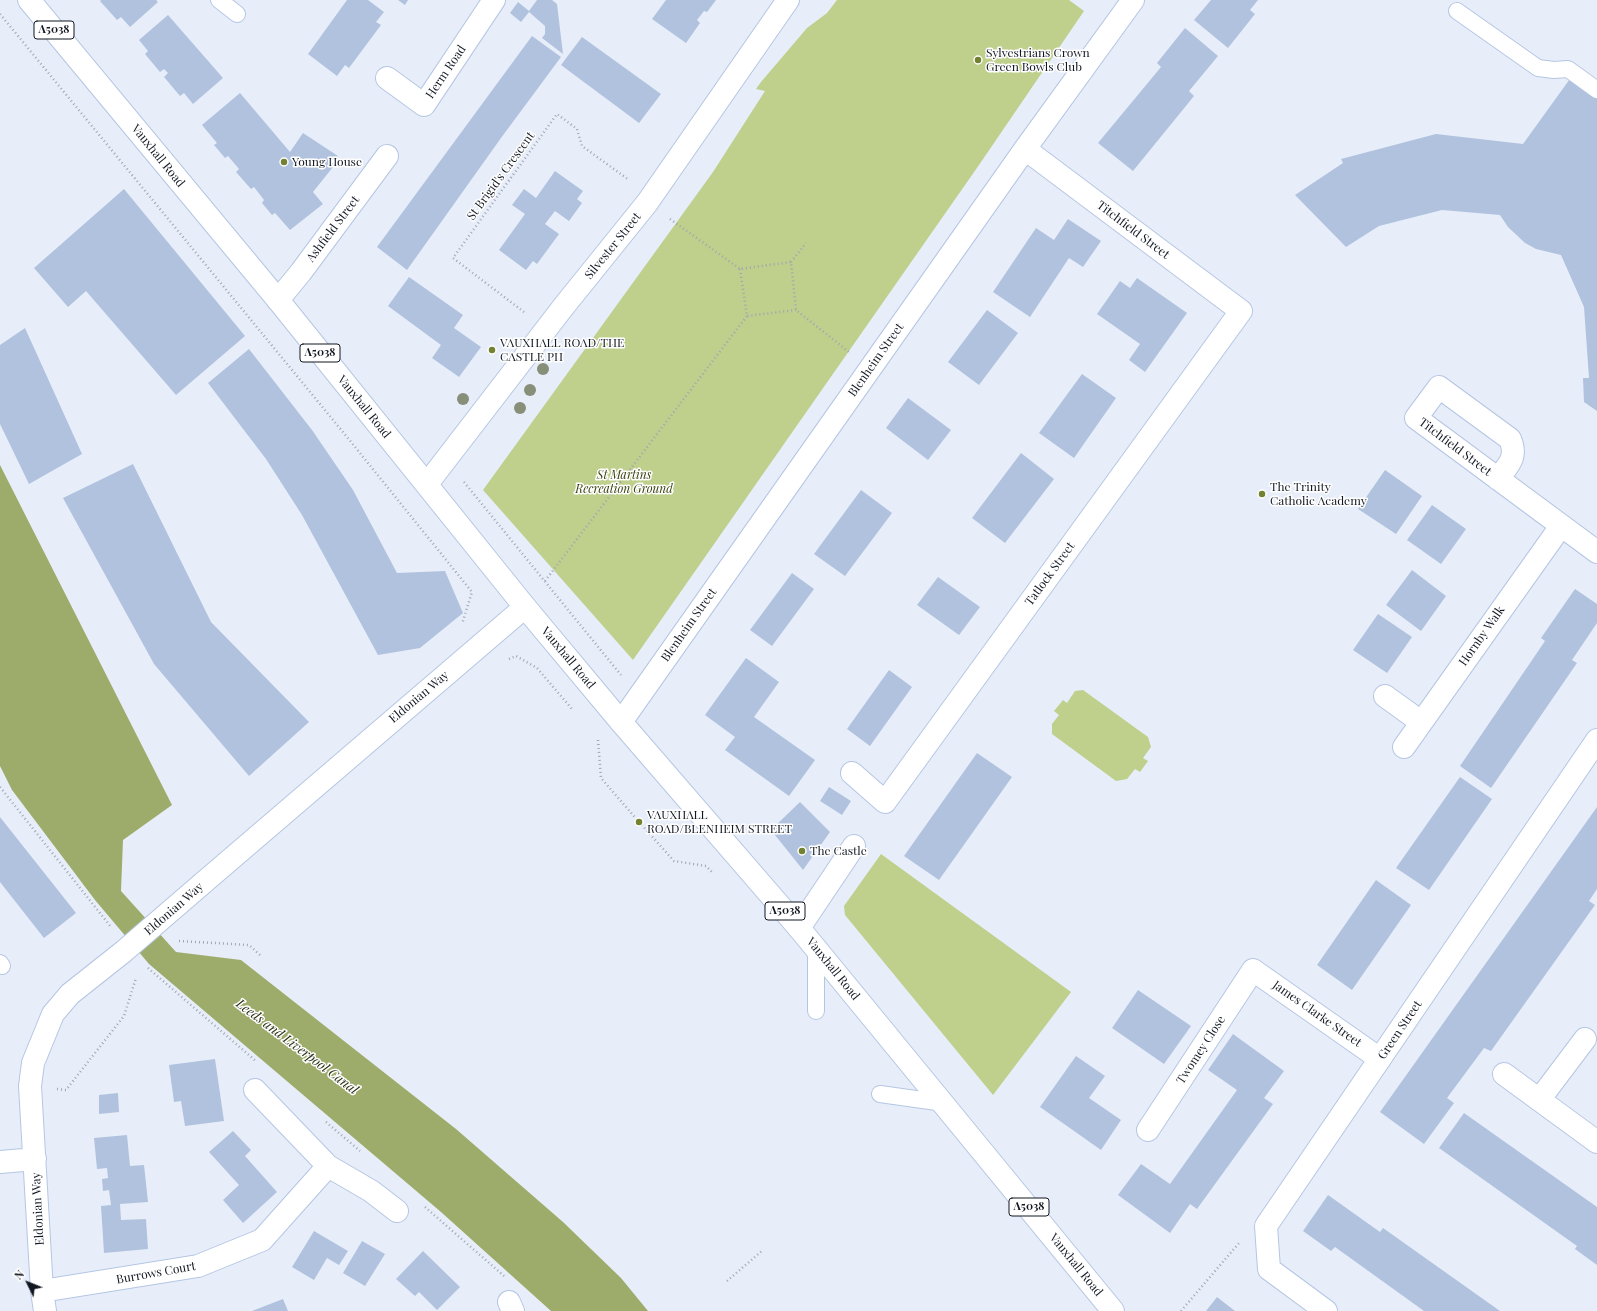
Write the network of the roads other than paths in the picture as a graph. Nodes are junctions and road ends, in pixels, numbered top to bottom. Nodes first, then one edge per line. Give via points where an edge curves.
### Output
1 (29, 0) edge
2 (219, 0) edge
3 (494, 0) edge
4 (788, 0) edge
5 (1133, 0) edge
6 (1456, 11) dead end
7 (238, 14) dead end
8 (387, 78) dead end
9 (1597, 90) edge
10 (1025, 149) junction
11 (387, 156) dead end
12 (278, 300) junction
13 (1241, 311) joint
14 (1498, 479) dead end
15 (427, 484) junction
16 (1561, 526) junction
17 (1597, 552) edge
18 (525, 607) junction
19 (1385, 696) dead end
20 (621, 722) junction
21 (1421, 722) junction
22 (1597, 740) edge
23 (1404, 747) dead end
24 (852, 773) dead end
25 (854, 846) dead end
26 (799, 928) junction
27 (816, 949) junction
28 (1253, 970) joint
29 (816, 1011) dead end
30 (1585, 1039) dead end
31 (1380, 1059) junction
32 (1504, 1074) dead end
33 (255, 1090) dead end
34 (880, 1094) dead end
35 (1539, 1100) junction
36 (944, 1103) junction
37 (1148, 1130) dead end
38 (1597, 1142) edge
39 (35, 1159) junction
40 (0, 1162) edge
41 (328, 1166) junction
42 (397, 1211) dead end
43 (43, 1301) edge
44 (1113, 1311) edge
45 (1326, 1311) edge

1 - 12 street, Vauxhall Road / A5038
2 - 7 lane
3 - 8 street, Herm Road via 424,105
4 - 15 street, Silvester Street via 650,200 564,306
5 - 10 street, Blenheim Street
6 - 9 lane via 1538,68 1568,69
10 - 13 street, Titchfield Street
10 - 20 street, Blenheim Street
11 - 12 street, Ashfield Street
12 - 15 street, Vauxhall Road / A5038
13 - 24 street, Tatlock Street via 885,802
14 - 16 street, Titchfield Street
15 - 18 street, Vauxhall Road / A5038
16 - 17 street, Titchfield Street
16 - 21 street, Hornby Walk
18 - 20 street, Vauxhall Road / A5038
18 - 39 street, Eldonian Way, bridge via 123,952 70,994 53,1014 33,1063 30,1086
19 - 21 street
20 - 26 street, Vauxhall Road / A5038
21 - 23 street, Hornby Walk
22 - 31 street, Green Street
25 - 26 street
26 - 27 street, Vauxhall Road / A5038
27 - 29 lane
27 - 36 street, Vauxhall Road / A5038
28 - 31 street, James Clarke Street
28 - 37 street, Twomey Close
30 - 35 street
31 - 45 street, Green Street via 1266,1226 1269,1269
32 - 35 street
33 - 41 street
34 - 36 lane
35 - 38 street
36 - 44 street, Vauxhall Road / A5038
39 - 40 street
39 - 43 street, Eldonian Way
41 - 42 street via 371,1191
41 - 43 street, Burrows Court via 262,1240 198,1266

